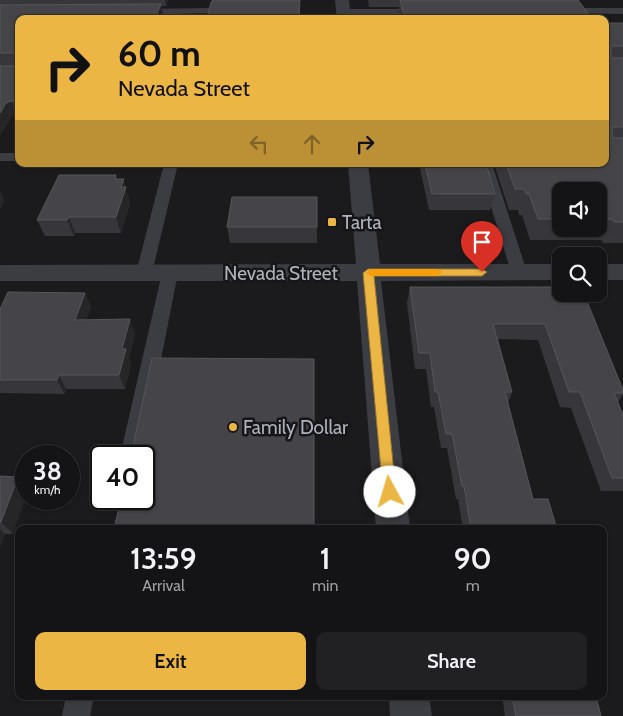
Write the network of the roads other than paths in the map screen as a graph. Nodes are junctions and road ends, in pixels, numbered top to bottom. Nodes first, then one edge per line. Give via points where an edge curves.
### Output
1 (213, 0) edge
2 (343, 10) edge
3 (545, 11) edge
4 (623, 11) edge
5 (124, 12) edge
6 (437, 12) edge
7 (209, 15) edge
8 (0, 157) edge
9 (15, 157) edge
10 (170, 167) edge
11 (358, 167) edge
12 (486, 167) edge
13 (519, 272) junction
14 (552, 272) edge
15 (607, 272) edge
16 (623, 272) edge
17 (144, 273) junction
18 (170, 273) junction
19 (368, 273) junction
20 (0, 274) edge
21 (133, 445) edge
22 (393, 525) edge
23 (79, 700) edge
24 (410, 700) edge
25 (76, 716) edge
26 (411, 716) edge

1 - 7 lane
2 - 6 lane
3 - 4 lane
5 - 7 lane
8 - 9 lane
10 - 17 lane
11 - 19 street
12 - 13 lane
13 - 14 street, Nevada Street
13 - 19 street, Nevada Street
15 - 16 street
17 - 18 street, Nevada Street
17 - 20 street, Nevada Street
18 - 19 street, Nevada Street
18 - 21 lane
19 - 22 street
23 - 25 lane
24 - 26 street

